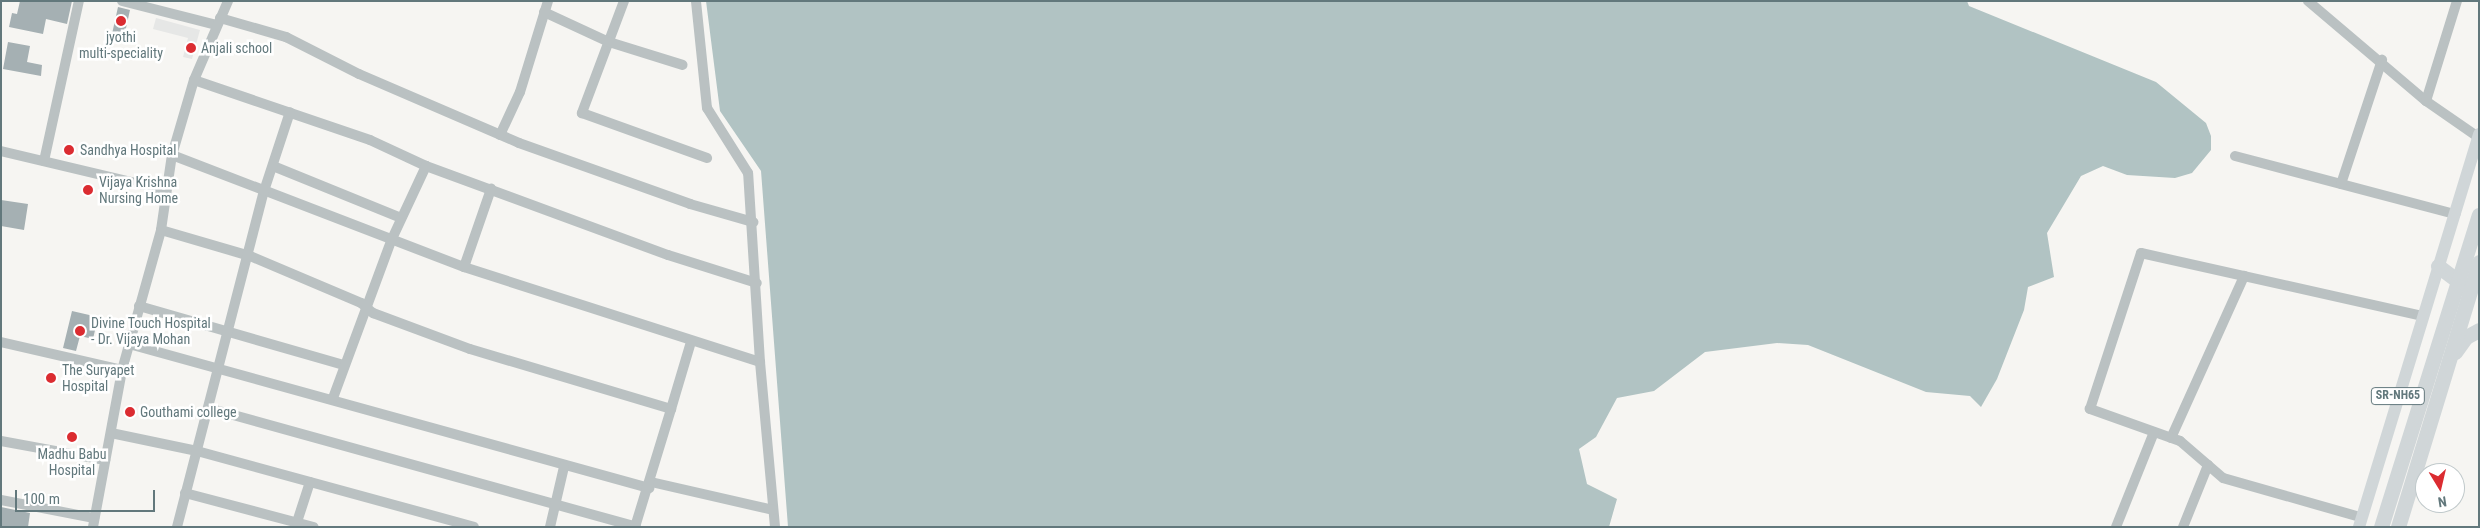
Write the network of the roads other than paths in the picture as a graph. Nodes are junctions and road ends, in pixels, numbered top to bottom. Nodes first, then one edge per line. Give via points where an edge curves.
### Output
1 (79, 1) edge
2 (122, 1) edge
3 (228, 1) edge
4 (548, 1) edge
5 (624, 1) edge
6 (696, 1) edge
7 (2308, 1) edge
8 (2456, 1) edge
9 (544, 12) junction
10 (219, 21) junction
11 (609, 42) junction
12 (2382, 60) junction
13 (682, 65) dead end
14 (194, 80) junction
15 (2426, 101) junction
16 (290, 112) junction
17 (500, 135) junction
18 (2478, 136) edge
19 (1, 151) edge
20 (172, 155) junction
21 (2235, 156) dead end
22 (707, 158) dead end
23 (44, 161) junction
24 (273, 166) junction
25 (426, 166) junction
26 (2341, 184) junction
27 (491, 189) junction
28 (165, 190) junction
29 (264, 191) junction
30 (2455, 214) junction
31 (2479, 215) edge
32 (401, 218) junction
33 (753, 222) junction
34 (161, 230) junction
35 (391, 241) junction
36 (250, 256) junction
37 (2479, 262) edge
38 (2438, 266) junction
39 (464, 267) junction
40 (2244, 276) junction
41 (2458, 280) junction
42 (757, 283) junction
43 (2475, 286) edge
44 (139, 306) junction
45 (366, 308) junction
46 (2422, 316) junction
47 (2479, 330) edge
48 (229, 331) junction
49 (1, 342) edge
50 (691, 342) junction
51 (129, 344) junction
52 (760, 362) junction
53 (344, 366) junction
54 (219, 367) junction
55 (122, 370) junction
56 (2443, 376) junction
57 (333, 398) junction
58 (208, 408) junction
59 (671, 409) junction
60 (2154, 432) junction
61 (111, 433) junction
62 (2171, 438) junction
63 (1, 441) edge
64 (197, 451) junction
65 (105, 460) junction
66 (2208, 465) junction
67 (564, 467) junction
68 (310, 482) junction
69 (650, 485) junction
70 (185, 493) junction
71 (1, 500) edge
72 (555, 504) junction
73 (773, 510) junction
74 (94, 522) edge
75 (297, 522) junction
76 (2360, 522) edge
77 (177, 527) edge
78 (314, 527) edge
79 (474, 527) edge
80 (550, 527) edge
81 (636, 527) edge
82 (775, 527) edge
83 (2116, 527) edge
84 (2182, 527) edge
85 (2381, 527) edge
86 (2398, 527) edge

1 - 23 street
2 - 10 street
3 - 10 street
4 - 9 street
5 - 11 street
6 - 33 street via 707,108 748,174
7 - 12 street
8 - 15 street
9 - 11 street
9 - 17 street via 520,92
10 - 14 street
10 - 17 street via 286,37 358,74
11 - 13 street
11 - 22 street via 582,113
12 - 15 street
12 - 26 street
14 - 16 street
14 - 20 street
15 - 18 street
16 - 24 street
16 - 25 street via 370,140
17 - 33 street via 690,204
18 - 30 main road, SR-NH65
19 - 23 street
20 - 28 street
20 - 29 street
21 - 26 street
23 - 28 street
24 - 29 street
24 - 32 street
25 - 27 street
25 - 32 street
26 - 30 street
27 - 39 street
27 - 42 street via 668,255
28 - 34 street
29 - 35 street
29 - 36 street
30 - 38 main road, SR-NH65
31 - 41 highway
32 - 35 street
33 - 42 street
34 - 36 street
34 - 44 street
35 - 39 street
35 - 45 street
36 - 45 street
36 - 48 street
37 - 43 highway
38 - 41 highway
38 - 46 main road, SR-NH65
39 - 50 street
40 - 46 street
40 - 60 street via 2141,253 2090,409
40 - 62 street
41 - 43 highway
41 - 85 highway
42 - 52 street
43 - 56 highway
44 - 48 street
44 - 51 street
45 - 53 street
45 - 59 street via 470,349
46 - 76 main road, SR-NH65
47 - 56 highway via 2459,345
48 - 53 street
48 - 54 street
49 - 55 street
50 - 52 street
50 - 59 street
51 - 54 street
51 - 55 street
52 - 73 street
53 - 57 street
54 - 57 street
54 - 58 street
55 - 61 street
56 - 86 highway
57 - 67 street
58 - 64 street
58 - 72 street
59 - 69 street
60 - 62 street
60 - 83 street
61 - 64 street
61 - 65 street
62 - 66 street
63 - 65 street
64 - 68 street
64 - 70 street
65 - 74 street
66 - 76 street via 2223,478
66 - 84 street
67 - 69 street
67 - 72 street
68 - 75 street
68 - 79 street
69 - 73 street
69 - 81 street
70 - 75 street
70 - 77 street
71 - 74 street
72 - 80 street
72 - 81 street
73 - 82 street
75 - 78 street

